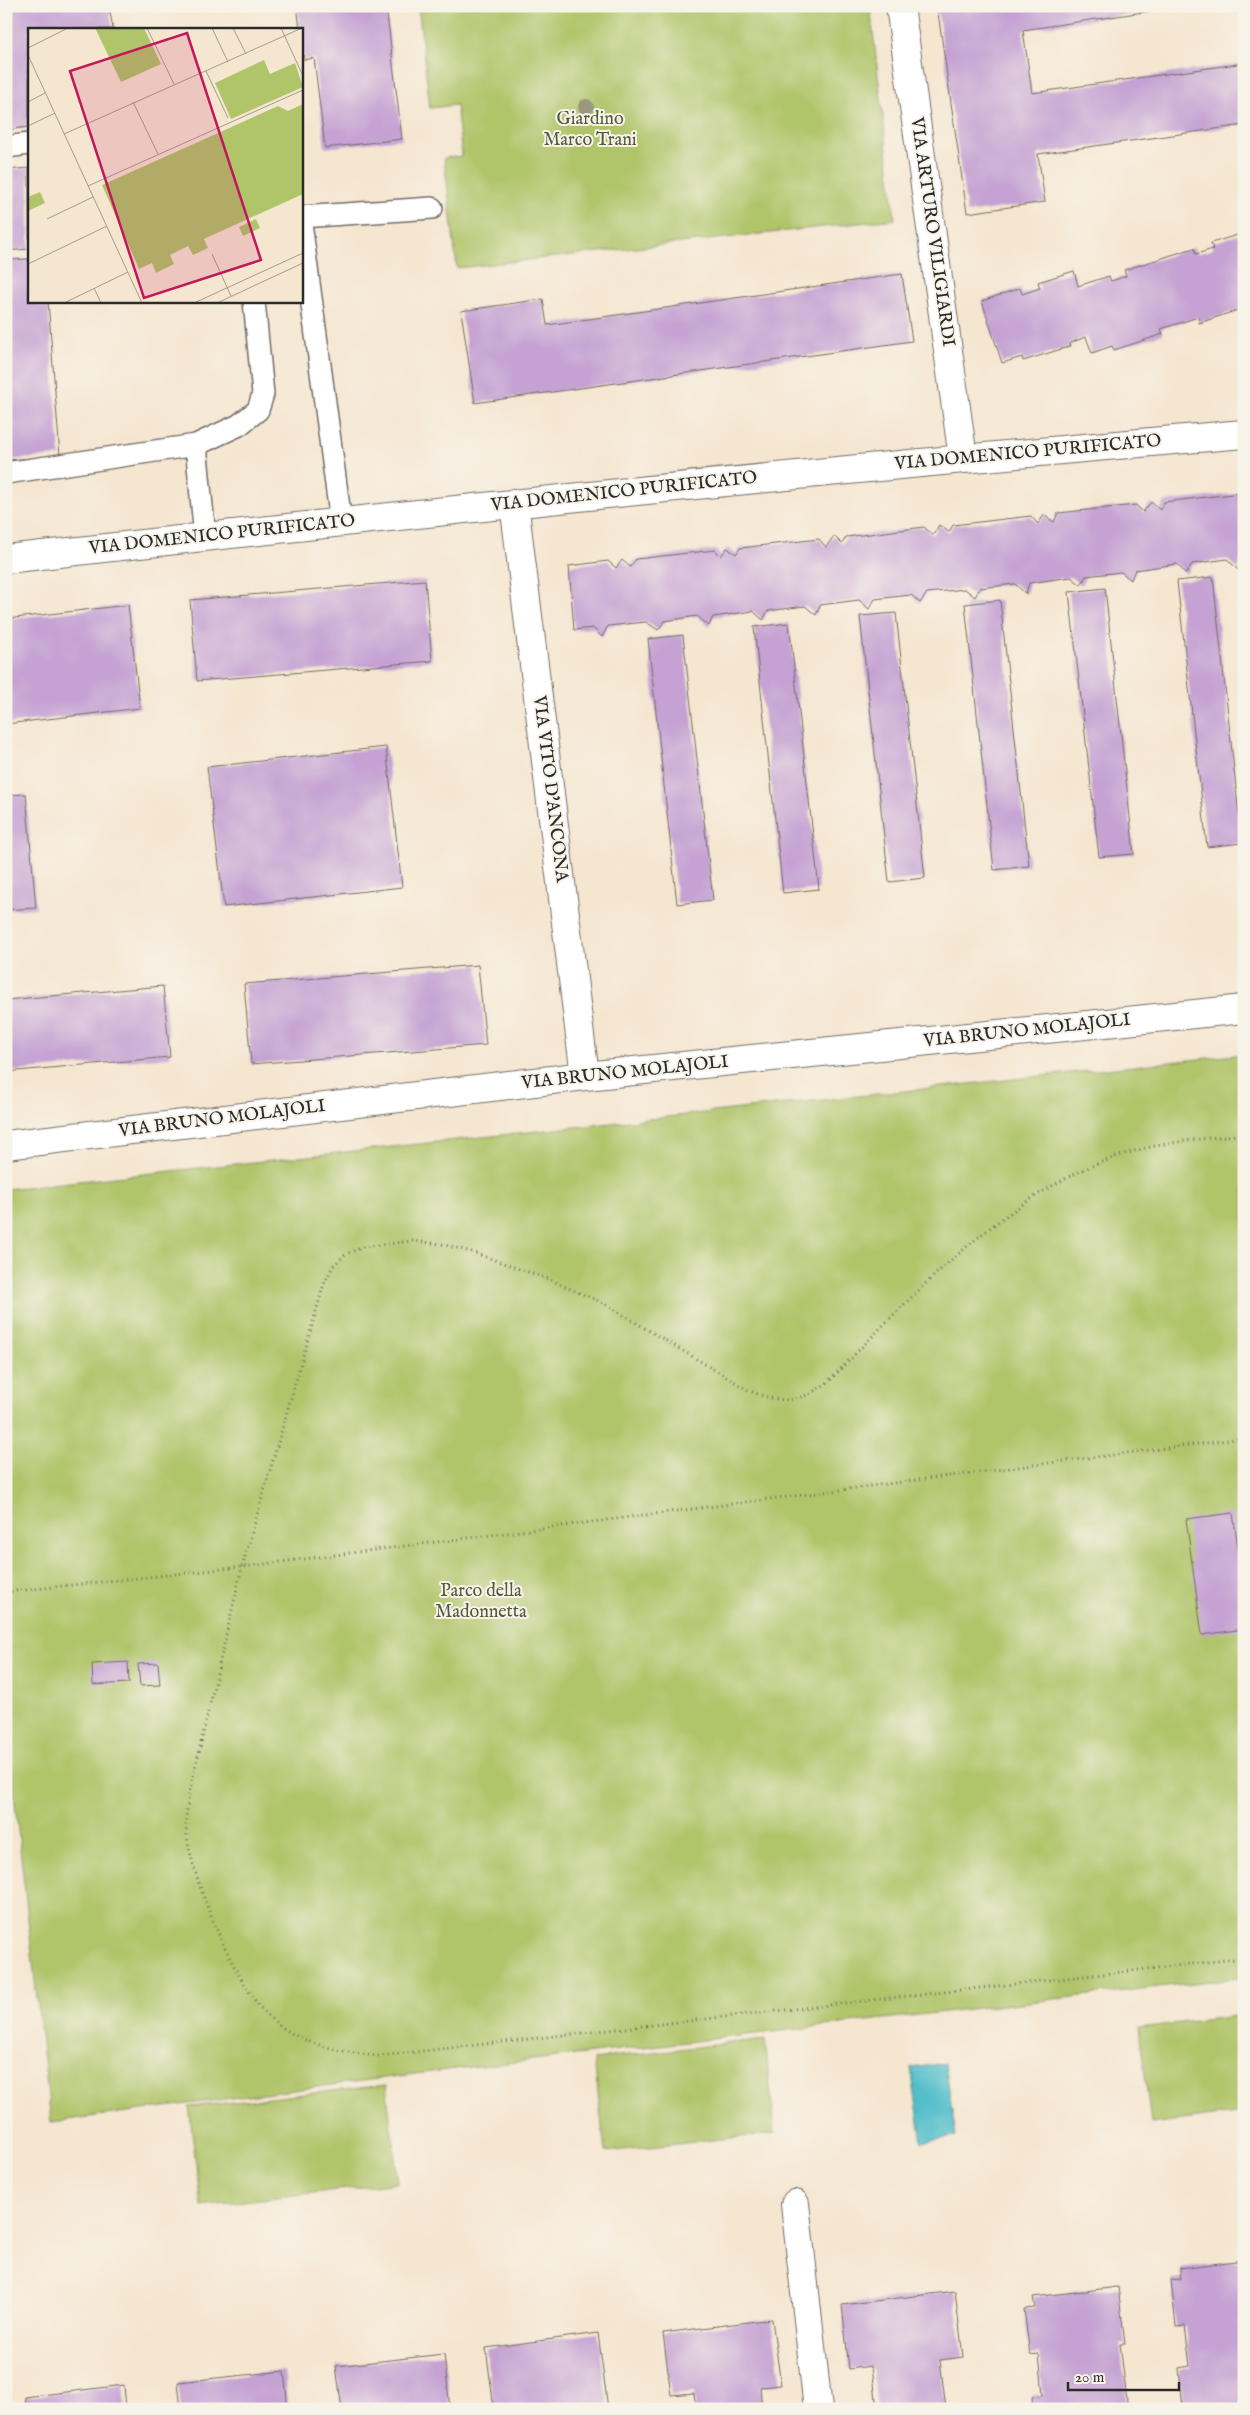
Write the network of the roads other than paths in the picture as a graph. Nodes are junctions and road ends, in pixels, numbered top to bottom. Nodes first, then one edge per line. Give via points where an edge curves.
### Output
1 (900, 6) edge
2 (28, 144) edge
3 (6, 147) edge
4 (432, 208) dead end
5 (302, 216) edge
6 (302, 230) edge
7 (254, 302) edge
8 (1244, 434) edge
9 (196, 445) junction
10 (963, 458) junction
11 (6, 473) edge
12 (514, 502) junction
13 (341, 522) junction
14 (206, 537) junction
15 (6, 559) edge
16 (1244, 1009) edge
17 (585, 1076) junction
18 (6, 1145) edge
19 (795, 2204) dead end
20 (818, 2409) edge

1 - 10 street, VIA ARTURO VILIGIARDI
2 - 3 lane
4 - 5 lane
6 - 13 lane
7 - 9 lane via 263,394 258,410 239,425
8 - 10 street, VIA DOMENICO PURIFICATO
9 - 11 lane
9 - 14 lane
10 - 12 street, VIA DOMENICO PURIFICATO
12 - 13 street, VIA DOMENICO PURIFICATO
12 - 17 street, VIA VITO D'ANCONA
13 - 14 street, VIA DOMENICO PURIFICATO
14 - 15 street, VIA DOMENICO PURIFICATO
16 - 17 street, VIA BRUNO MOLAJOLI
17 - 18 street, VIA BRUNO MOLAJOLI
19 - 20 street

